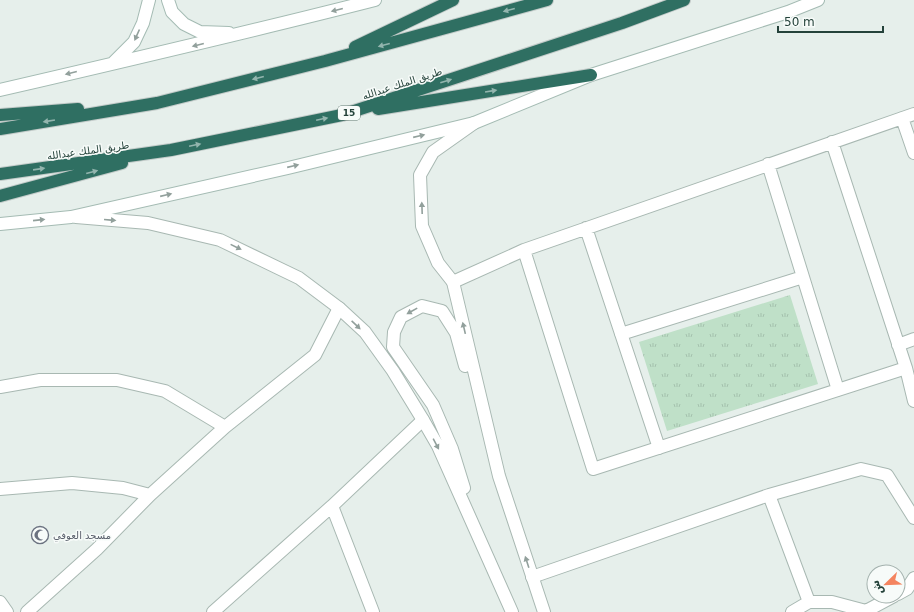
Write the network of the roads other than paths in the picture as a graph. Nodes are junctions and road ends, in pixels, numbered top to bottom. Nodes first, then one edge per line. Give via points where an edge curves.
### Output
1 (168, 0) edge
2 (375, 0) edge
3 (453, 0) edge
4 (547, 0) edge
5 (684, 0) edge
6 (818, 0) edge
7 (151, 1) edge
8 (242, 34) junction
9 (325, 61) junction
10 (112, 63) junction
11 (591, 75) junction
12 (0, 90) edge
13 (157, 103) junction
14 (914, 114) edge
15 (0, 115) edge
16 (342, 115) junction
17 (902, 118) junction
18 (474, 123) junction
19 (0, 129) edge
20 (832, 142) junction
21 (171, 150) junction
22 (914, 153) edge
23 (768, 164) junction
24 (0, 174) edge
25 (0, 196) edge
26 (71, 217) junction
27 (0, 224) edge
28 (586, 228) junction
29 (524, 250) junction
30 (803, 277) junction
31 (453, 282) junction
32 (339, 308) junction
33 (621, 334) junction
34 (914, 339) edge
35 (898, 345) junction
36 (906, 368) junction
37 (0, 388) edge
38 (838, 390) junction
39 (914, 401) edge
40 (423, 420) junction
41 (225, 427) junction
42 (659, 448) junction
43 (499, 476) junction
44 (0, 489) edge
45 (150, 495) junction
46 (769, 495) junction
47 (332, 506) junction
48 (914, 518) edge
49 (482, 543) junction
50 (532, 577) junction
51 (914, 578) edge
52 (906, 589) edge
53 (0, 602) edge
54 (810, 602) junction
55 (880, 604) edge
56 (867, 611) edge
57 (7, 612) edge
58 (27, 612) edge
59 (213, 612) edge
60 (372, 612) edge
61 (512, 612) edge
62 (544, 612) edge
63 (792, 612) edge

1 - 8 street via 172,12 189,27 200,32
2 -> 8 street
3 - 9 highway
4 -> 9 highway
16 -> 5 highway, طريق الملك عبدالله / 15 via 622,23
6 - 11 street
7 -> 10 street via 134,42
8 -> 10 street
9 -> 13 highway
10 -> 12 street
16 -> 11 highway
11 - 18 street
13 - 15 highway
13 -> 19 highway
14 - 17 street
21 -> 16 highway, طريق الملك عبدالله / 15
17 - 20 street
17 - 22 street
26 -> 18 street
31 -> 18 street via 438,263 422,226 420,175 432,152
20 - 23 street
20 - 35 street
24 -> 21 highway, طريق الملك عبدالله / 15
25 -> 21 highway
23 - 28 street
23 - 30 street
27 -> 26 street
26 -> 32 street via 148,223 220,240 299,278
28 - 29 street
28 - 33 street
29 - 31 street
29 - 42 street via 593,469
30 - 33 street
30 - 38 street
43 -> 31 street
32 -> 40 street via 365,332
32 - 41 street via 315,355
33 - 42 street
34 - 35 street
35 - 36 street
36 - 38 street
36 - 39 street
37 - 41 street via 40,380 117,380 165,391
38 - 42 street
40 - 47 street
40 -> 49 street via 438,446
41 - 45 street
43 -> 49 street via 456,333 442,311 422,306 401,317 394,332 393,347 433,405 452,449
50 -> 43 street
44 - 45 street via 72,483 123,488
45 - 58 street via 97,549
46 - 48 street via 861,469 887,475
46 - 50 street
46 - 54 street
47 - 59 street
47 - 60 street
49 - 61 street
50 - 62 street
51 - 52 street
53 - 57 street
54 - 56 street via 832,602
54 - 63 street
55 - 56 street

